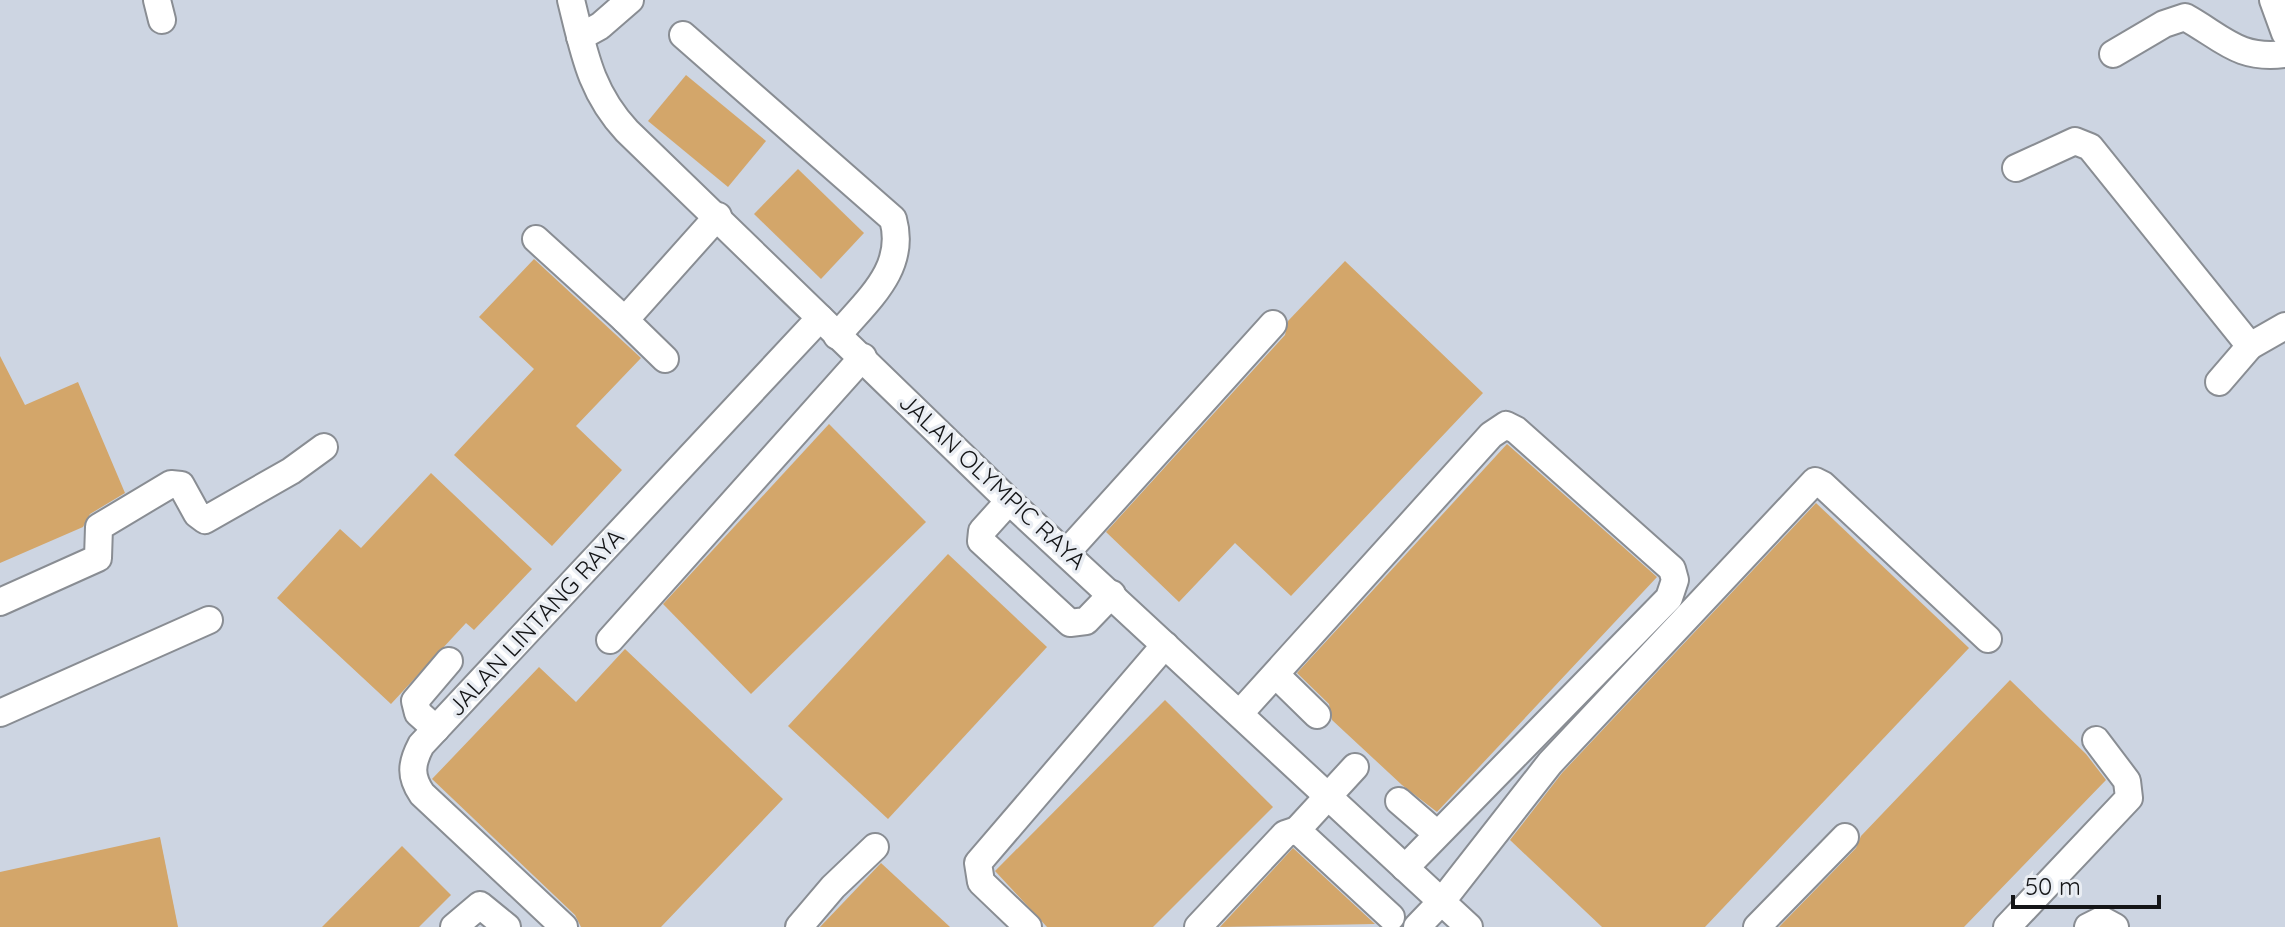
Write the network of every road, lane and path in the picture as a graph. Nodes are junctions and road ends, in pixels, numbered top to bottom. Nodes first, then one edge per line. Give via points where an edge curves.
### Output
1 (571, 0) edge
2 (630, 0) edge
3 (2273, 0) edge
4 (2285, 33) edge
5 (683, 35) dead end
6 (580, 37) junction
7 (2113, 54) dead end
8 (2285, 54) edge
9 (2016, 168) dead end
10 (718, 216) junction
11 (536, 239) dead end
12 (625, 320) junction
13 (1273, 324) dead end
14 (2285, 326) edge
15 (828, 327) junction
16 (2250, 346) junction
17 (863, 357) junction
18 (665, 359) dead end
19 (2219, 382) dead end
20 (324, 447) dead end
21 (1009, 501) junction
22 (1067, 552) junction
23 (1112, 594) junction
24 (0, 602) edge
25 (209, 620) dead end
26 (1988, 639) dead end
27 (610, 640) dead end
28 (1165, 645) junction
29 (449, 661) dead end
30 (1276, 675) junction
31 (0, 713) edge
32 (1240, 713) junction
33 (1317, 715) dead end
34 (436, 729) junction
35 (2096, 740) dead end
36 (1355, 767) dead end
37 (1329, 796) junction
38 (1399, 801) dead end
39 (1297, 830) junction
40 (1436, 833) junction
41 (1845, 837) dead end
42 (875, 847) dead end
43 (1413, 875) junction
44 (1442, 901) junction
45 (1386, 922) edge
46 (454, 927) edge
47 (507, 927) edge
48 (564, 927) edge
49 (799, 927) edge
50 (1028, 927) edge
51 (1198, 927) edge
52 (1417, 927) edge
53 (1469, 927) edge
54 (1757, 927) edge
55 (2007, 927) edge
56 (2088, 927) edge
57 (2115, 927) edge

1 - 6 street, JALAN OLYMPIC RAYA
2 - 6 street
3 - 4 street
5 - 15 street, JALAN LINTANG RAYA via 893,219 898,245 886,278
6 - 10 street, JALAN OLYMPIC RAYA via 591,79 611,113
7 - 8 street via 2185,17 2241,52
9 - 16 street via 2075,141 2090,147
10 - 12 street
10 - 15 street, JALAN OLYMPIC RAYA
11 - 12 street
12 - 18 street
13 - 22 street
14 - 16 street
15 - 17 street, JALAN OLYMPIC RAYA
15 - 34 street, JALAN LINTANG RAYA
16 - 19 street
17 - 21 street, JALAN OLYMPIC RAYA
17 - 27 street
20 - 24 street via 205,520 181,485 171,484 99,527 98,558
21 - 22 street, JALAN OLYMPIC RAYA
21 - 23 street via 982,531 981,541 1070,623 1086,621
22 - 23 street, JALAN OLYMPIC RAYA
23 - 28 street, JALAN OLYMPIC RAYA
25 - 31 street
26 - 44 street via 1815,481 1550,763
28 - 32 street, JALAN OLYMPIC RAYA
28 - 50 street via 978,863 981,882
29 - 34 street via 415,701 418,713
30 - 32 street
30 - 33 street
30 - 40 street via 1491,435 1506,425 1672,569 1675,580 1669,598
32 - 37 street, JALAN OLYMPIC RAYA
34 - 48 street, JALAN LINTANG RAYA via 412,764 415,785
35 - 55 street via 2127,781 2129,798
36 - 37 street
37 - 39 street
37 - 43 street, JALAN OLYMPIC RAYA
38 - 40 street
39 - 45 street
39 - 51 street via 1285,834
40 - 43 street
41 - 54 street
42 - 49 street
43 - 44 street, JALAN OLYMPIC RAYA
43 - 45 street
44 - 52 street
44 - 53 street, JALAN OLYMPIC RAYA
46 - 47 street via 480,905
56 - 57 street via 2102,920

